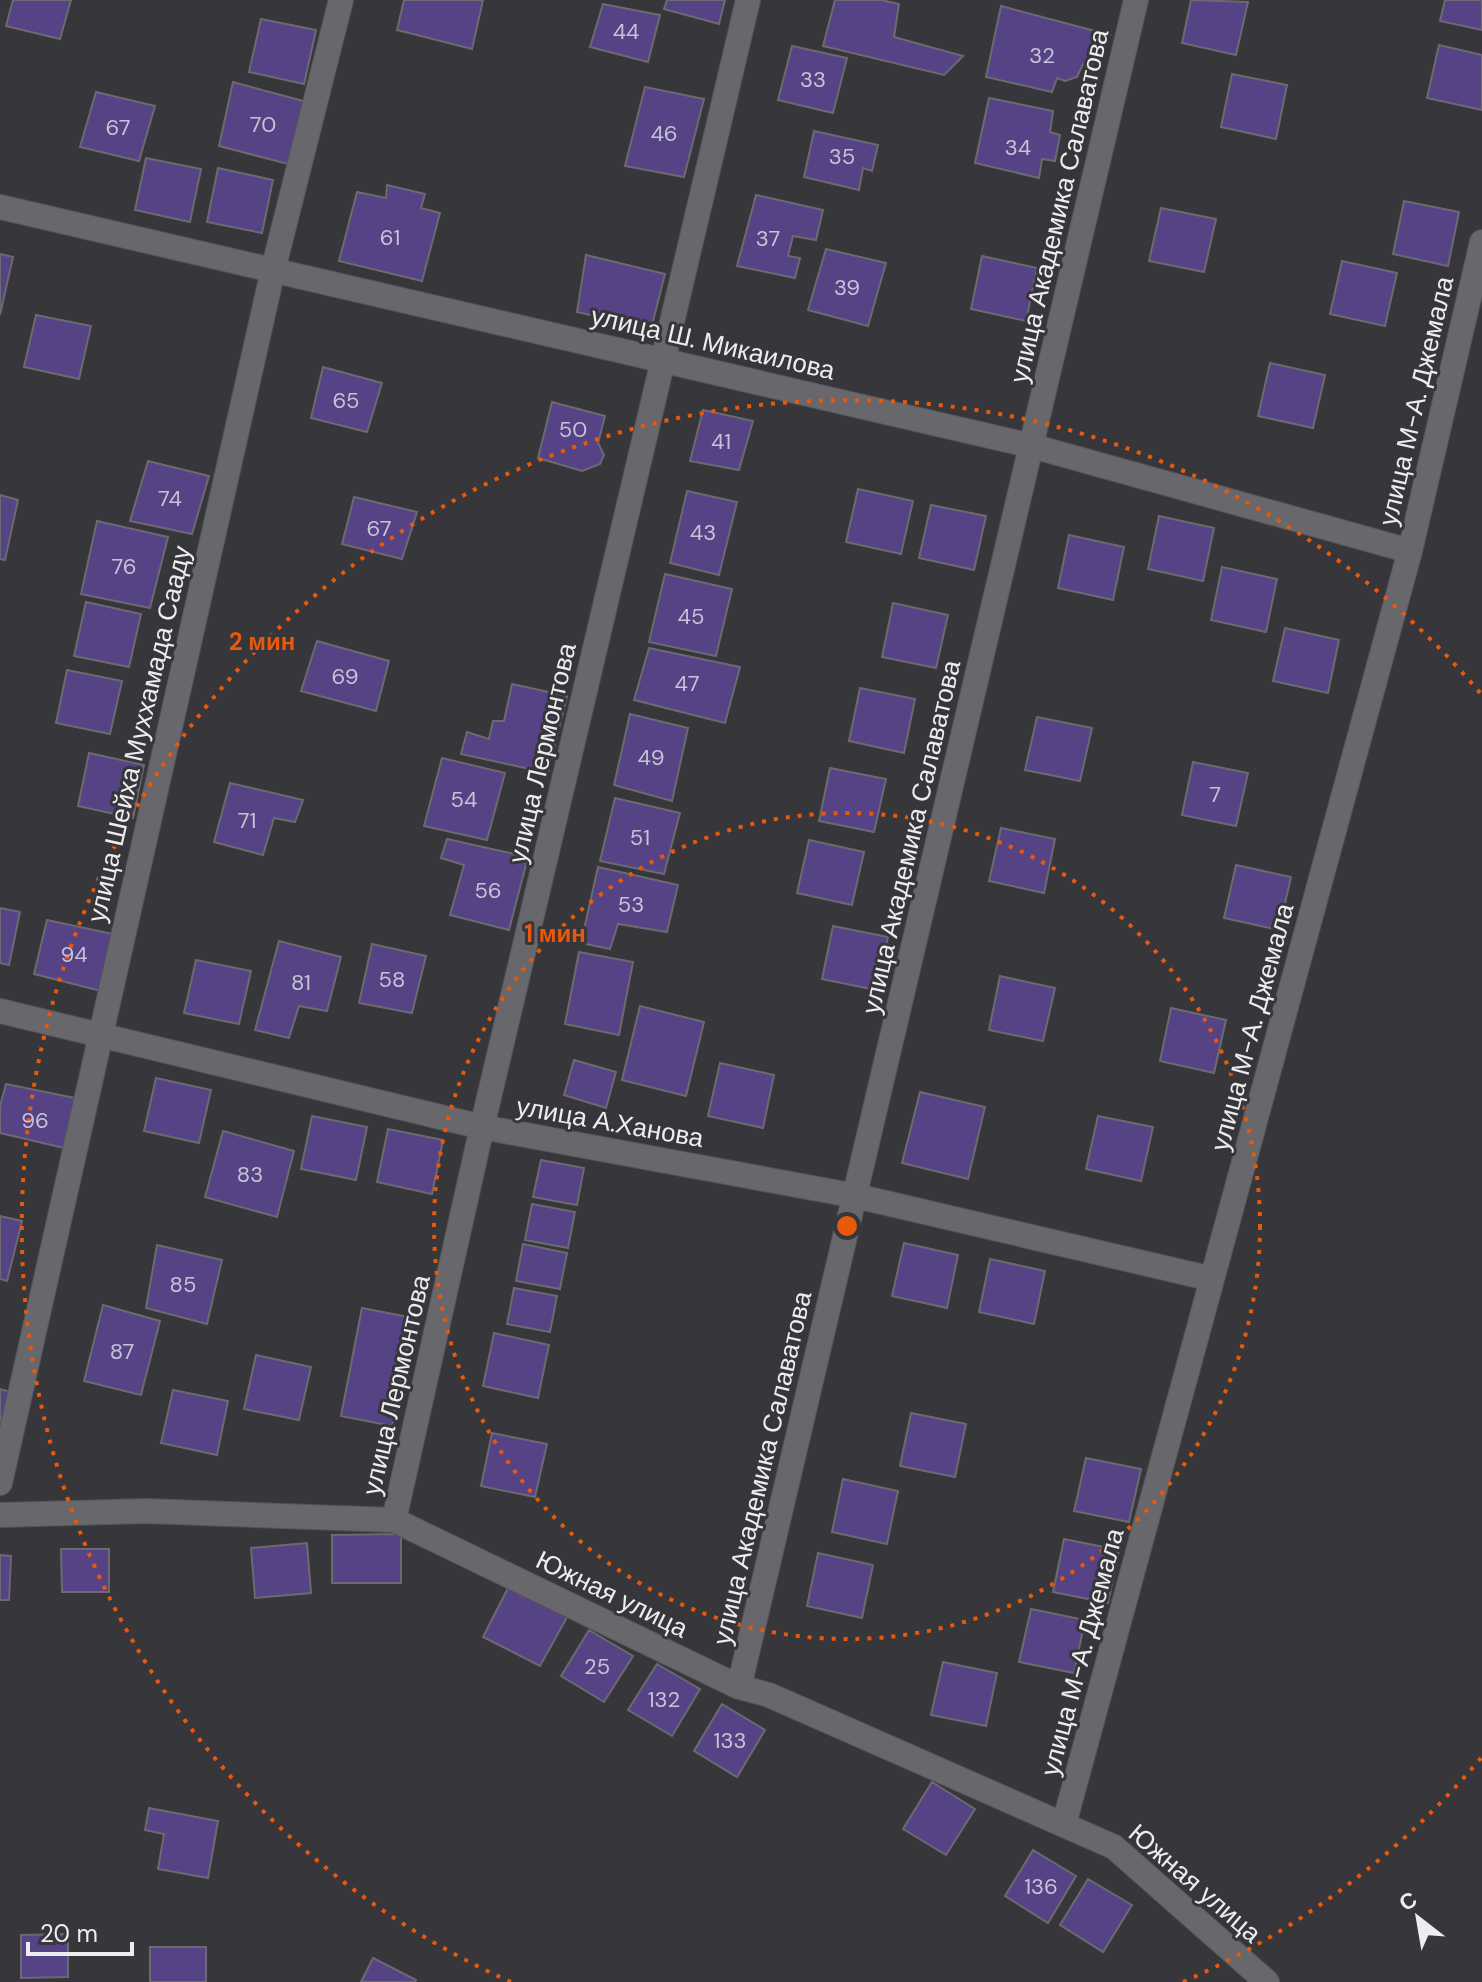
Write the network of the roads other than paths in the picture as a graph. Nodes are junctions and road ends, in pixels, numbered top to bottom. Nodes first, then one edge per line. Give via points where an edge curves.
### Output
1 (341, 0) edge
2 (748, 0) edge
3 (1136, 0) edge
4 (0, 207) edge
5 (1482, 242) edge
6 (273, 270) junction
7 (663, 361) junction
8 (1032, 446) junction
9 (1410, 551) junction
10 (0, 1011) edge
11 (100, 1035) junction
12 (482, 1127) junction
13 (856, 1196) junction
14 (1212, 1279) junction
15 (0, 1483) edge
16 (0, 1515) edge
17 (394, 1520) junction
18 (739, 1687) junction
19 (1064, 1824) junction
20 (1267, 1982) edge

1 - 6 street, улица Шейха Муххамада Сааду
2 - 7 street, улица Лермонтова
3 - 8 street, улица Академика Салаватова
4 - 6 street, улица Ш. Микаилова
5 - 9 street, улица М-А. Джемала
6 - 7 street, улица Ш. Микаилова
6 - 11 street, улица Шейха Муххамада Сааду
7 - 8 street, улица Ш. Микаилова
7 - 12 street, улица Лермонтова
8 - 9 street, улица Ш. Микаилова
8 - 13 street, улица Академика Салаватова
9 - 14 street, улица М-А. Джемала
10 - 11 street, улица А.Ханова
11 - 12 street, улица А.Ханова
11 - 15 street, улица Шейха Муххамада Сааду
12 - 13 street, улица А.Ханова
12 - 17 street, улица Лермонтова
13 - 14 street, улица А.Ханова
13 - 18 street, улица Академика Салаватова
14 - 19 street, улица М-А. Джемала
16 - 17 street, Южная улица via 146,1511
17 - 18 street, Южная улица
18 - 19 street, Южная улица via 769,1695
19 - 20 street, Южная улица via 1114,1847

